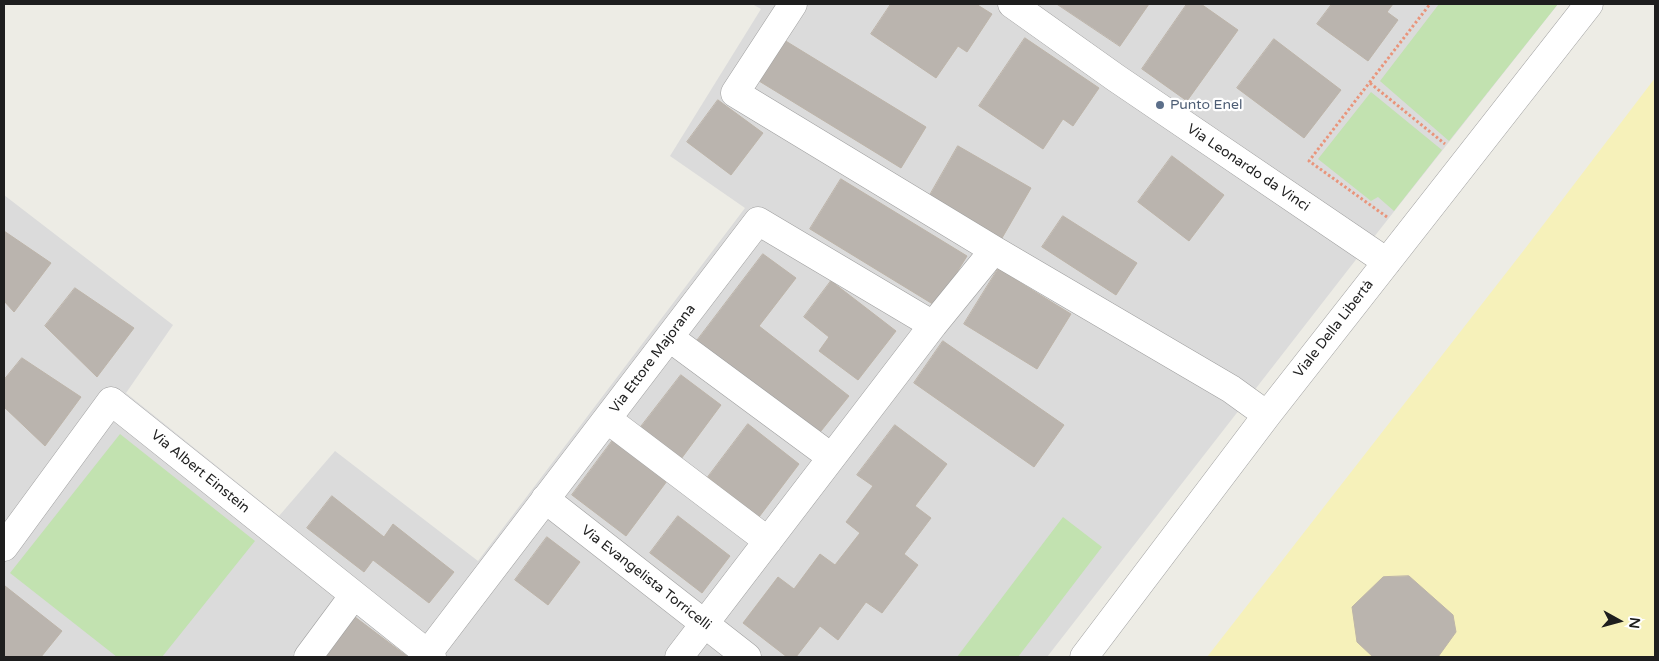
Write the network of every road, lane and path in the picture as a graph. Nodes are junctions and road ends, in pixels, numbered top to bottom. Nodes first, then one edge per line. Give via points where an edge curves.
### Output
1 (793, 4) edge
2 (1012, 4) edge
3 (1430, 4) edge
4 (1589, 4) edge
5 (1370, 83) junction
6 (1466, 161) junction
7 (1388, 218) dead end
8 (994, 250) junction
9 (1387, 262) junction
10 (933, 324) junction
11 (670, 338) junction
12 (1267, 415) junction
13 (607, 420) junction
14 (831, 457) junction
15 (544, 499) junction
16 (768, 541) junction
17 (4, 547) edge
18 (354, 595) junction
19 (704, 624) junction
20 (428, 656) edge
21 (308, 657) edge
22 (679, 657) edge
23 (747, 657) edge
24 (1084, 657) edge

1 - 8 street via 735,93
2 - 9 street, Via Leonardo da Vinci
3 - 5 path
4 - 6 street, Viale Della Libertà
5 - 6 path
5 - 7 path via 1309,161
6 - 9 street, Viale Della Libertà
8 - 10 street
8 - 12 street via 1231,389
9 - 12 street, Viale Della Libertà
10 - 11 street, Via Ettore Majorana via 758,221
10 - 14 street
11 - 13 street, Via Ettore Majorana
11 - 14 street
12 - 24 street, Viale Della Libertà
13 - 15 street, Via Ettore Majorana
13 - 16 street
14 - 16 street
15 - 19 street, Via Evangelista Torricelli
15 - 20 street, Via Ettore Majorana
16 - 19 street
17 - 18 street, Via Albert Einstein via 111,400
18 - 20 street, Via Albert Einstein
18 - 21 street
19 - 22 street
19 - 23 street, Via Evangelista Torricelli

